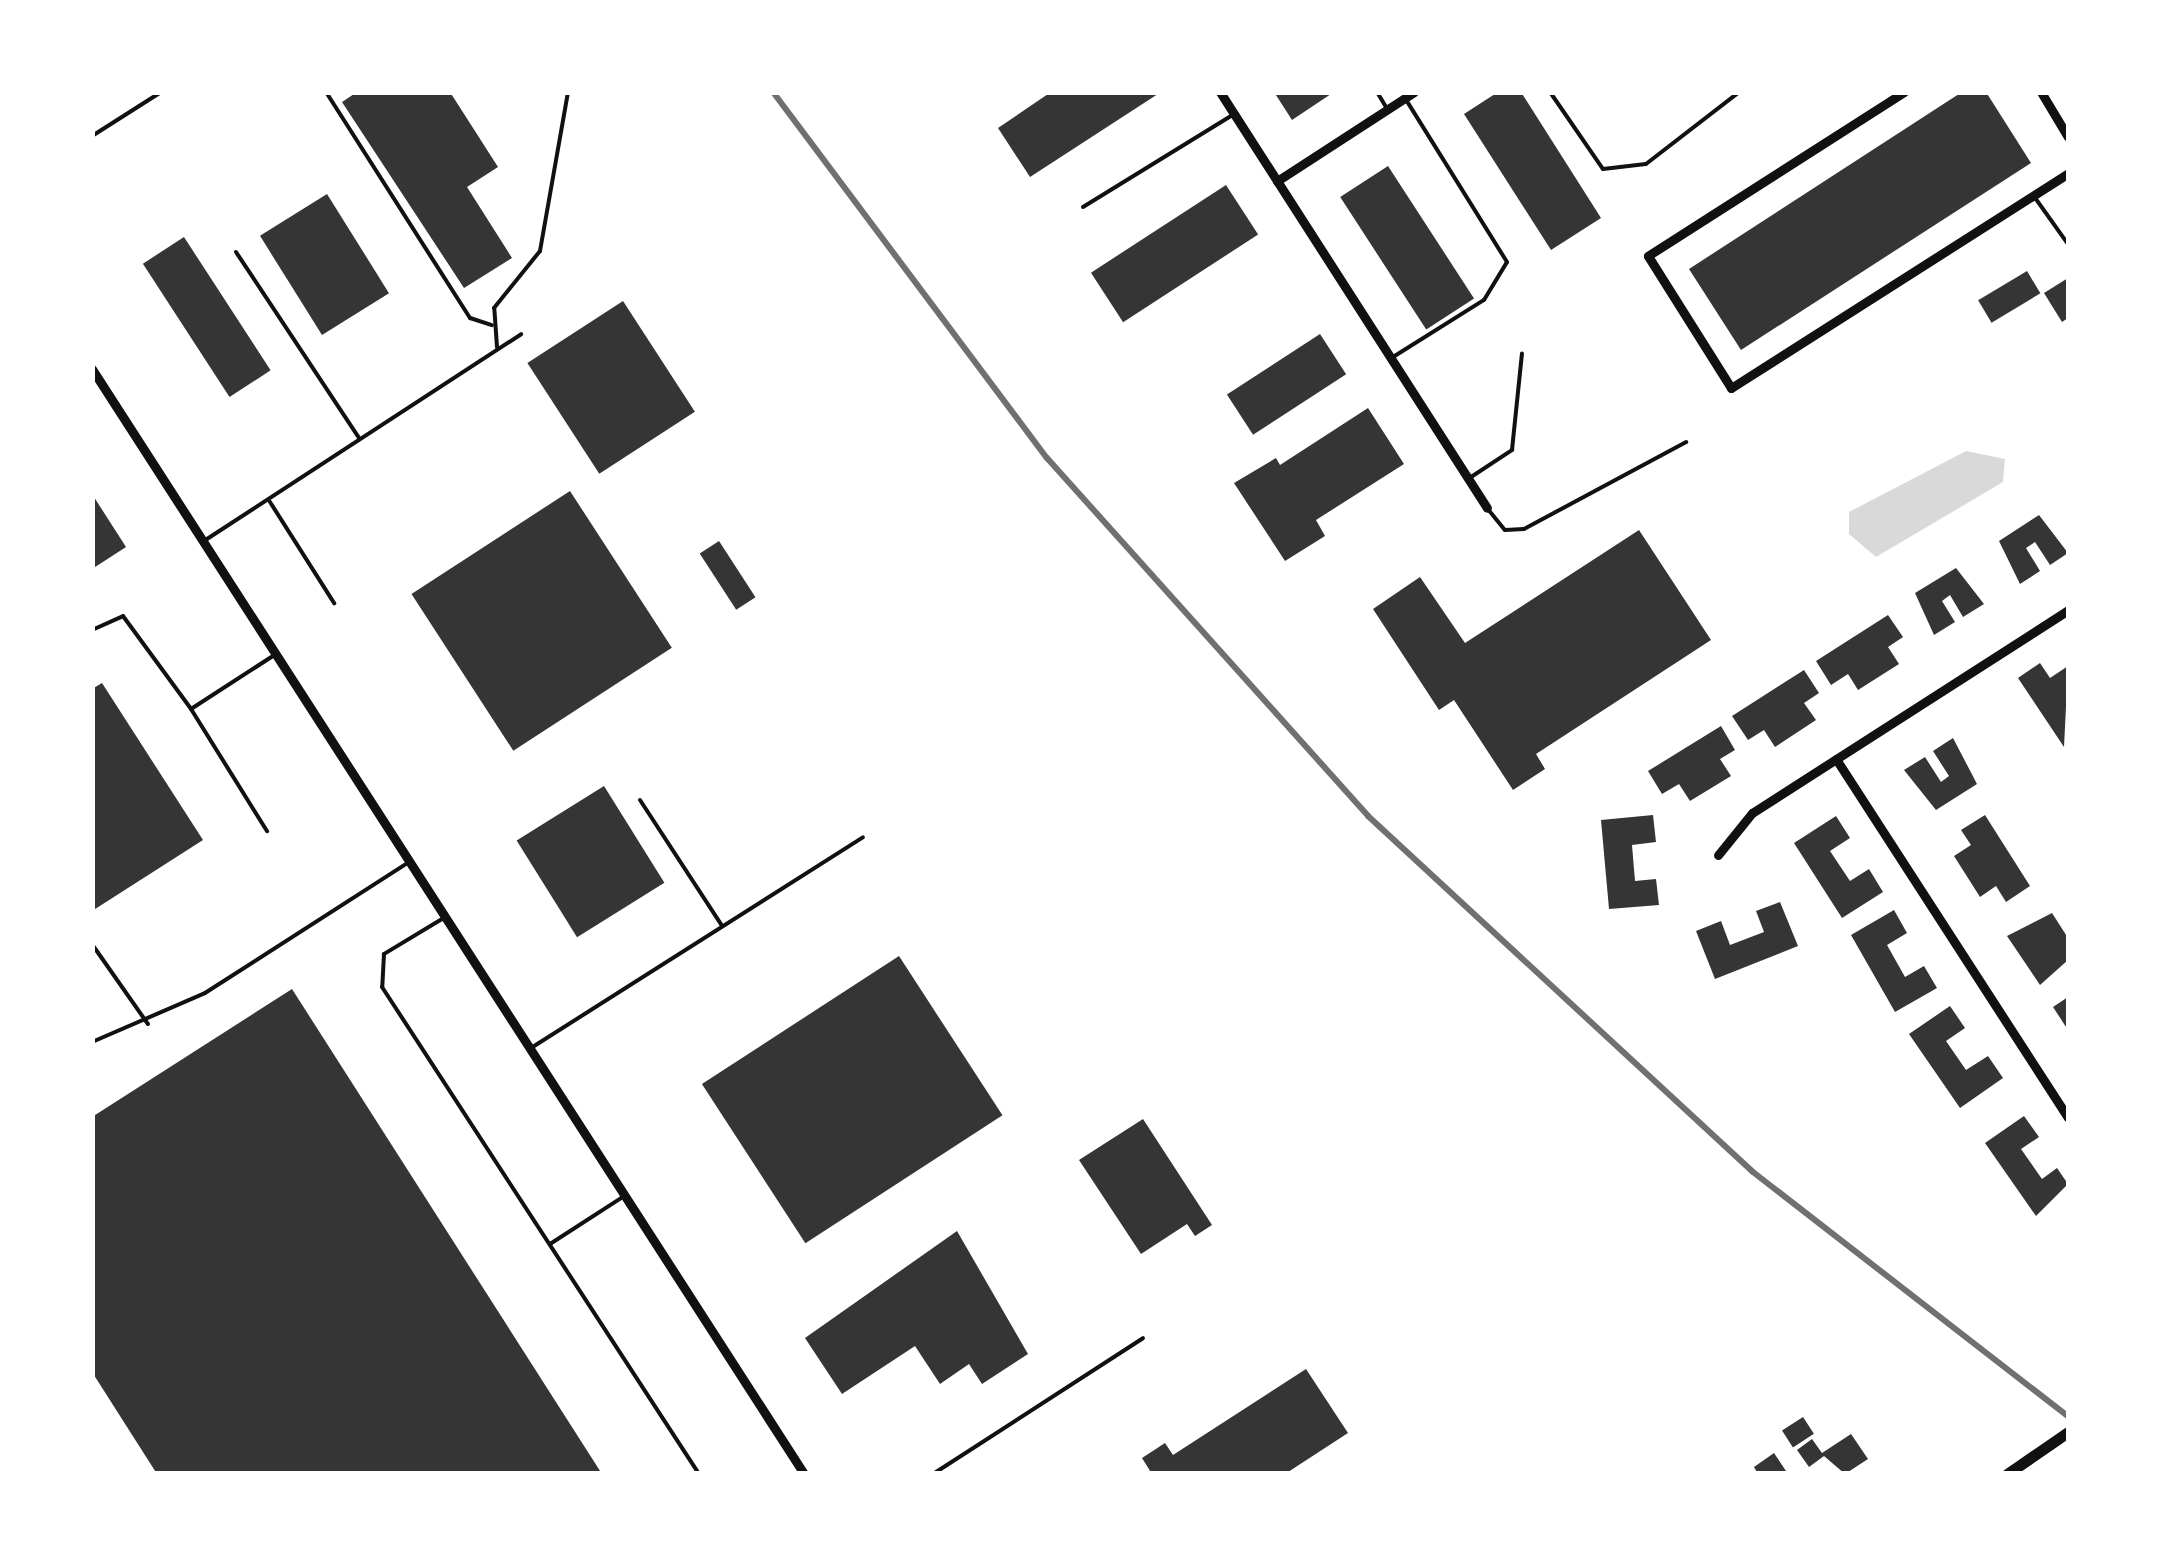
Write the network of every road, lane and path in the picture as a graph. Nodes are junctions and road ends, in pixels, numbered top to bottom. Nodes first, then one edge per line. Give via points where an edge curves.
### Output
1 (161, 92) edge
2 (326, 92) edge
3 (568, 92) edge
4 (1220, 92) edge
5 (1377, 92) edge
6 (1550, 92) edge
7 (1739, 92) edge
8 (1904, 92) edge
9 (2041, 92) edge
10 (1410, 95) edge
11 (1388, 110) junction
12 (1234, 114) junction
13 (92, 136) edge
14 (2068, 137) edge
15 (2068, 173) edge
16 (1277, 181) junction
17 (2033, 196) junction
18 (1084, 207) dead end
19 (2068, 244) edge
20 (236, 252) dead end
21 (492, 325) junction
22 (520, 334) dead end
23 (497, 349) junction
24 (1522, 354) dead end
25 (1391, 358) junction
26 (92, 369) edge
27 (360, 439) junction
28 (1686, 442) dead end
29 (1468, 478) junction
30 (268, 500) junction
31 (1487, 508) joint
32 (204, 541) junction
33 (334, 603) dead end
34 (2068, 610) edge
35 (92, 630) edge
36 (277, 654) junction
37 (191, 710) junction
38 (1836, 759) junction
39 (640, 800) dead end
40 (267, 832) dead end
41 (863, 837) dead end
42 (1718, 855) dead end
43 (410, 861) junction
44 (446, 917) junction
45 (722, 926) junction
46 (94, 947) edge
47 (148, 1024) junction
48 (92, 1042) edge
49 (530, 1048) junction
50 (2068, 1118) edge
51 (625, 1195) junction
52 (548, 1246) junction
53 (1143, 1338) dead end
54 (2068, 1432) edge
55 (699, 1474) edge
56 (804, 1474) edge
57 (933, 1474) edge
58 (2007, 1474) edge

1 - 13 lane
2 - 21 lane via 470,318
3 - 21 lane via 540,251 494,308
4 - 12 street
5 - 11 lane
6 - 7 lane via 1603,169 1646,164
8 - 17 street via 1648,256 1731,388
9 - 14 street
10 - 11 street
10 - 25 lane via 1507,262 1484,300
11 - 16 street
12 - 16 street
12 - 18 lane
15 - 17 street
16 - 25 street
17 - 19 lane
20 - 27 lane
21 - 23 lane
22 - 23 lane
23 - 27 lane
24 - 29 lane via 1512,450
25 - 29 street
26 - 32 street
27 - 30 lane
28 - 31 lane via 1524,529 1505,530
29 - 31 street
30 - 32 lane
30 - 33 lane
32 - 36 street
34 - 38 street
35 - 37 lane via 123,616
36 - 37 lane
36 - 43 street
37 - 40 lane
38 - 42 street via 1752,813
38 - 50 street
39 - 45 lane
41 - 45 lane
43 - 44 street
43 - 47 lane
44 - 49 street
44 - 52 lane via 384,954 382,988
45 - 49 lane
46 - 47 lane
47 - 48 lane
49 - 51 street
51 - 52 lane
51 - 56 street
52 - 55 lane
53 - 57 lane
54 - 58 street

